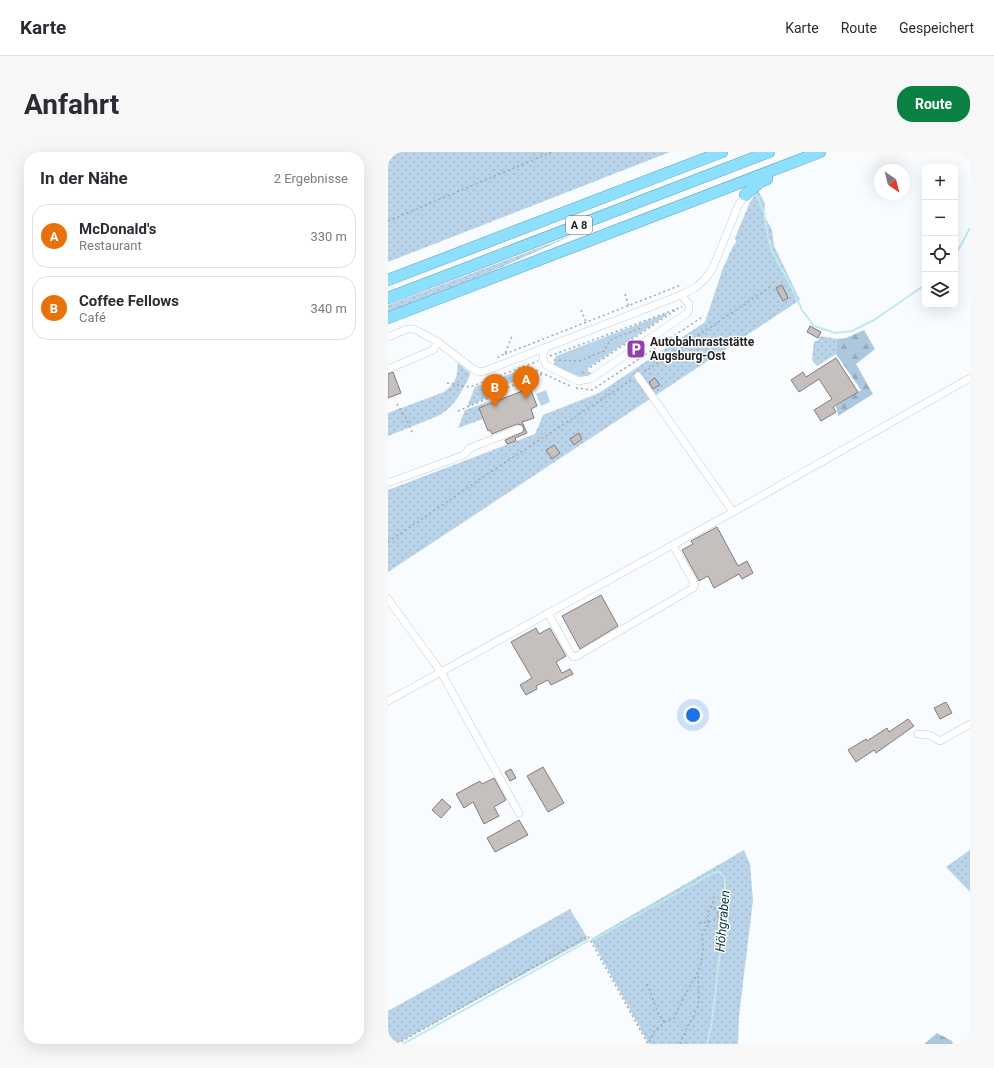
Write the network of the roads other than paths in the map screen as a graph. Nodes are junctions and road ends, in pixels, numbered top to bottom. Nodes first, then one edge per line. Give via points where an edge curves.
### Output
1 (722, 152) edge
2 (769, 152) edge
3 (820, 152) edge
4 (789, 165) junction
5 (745, 195) joint
6 (424, 266) junction
7 (388, 276) edge
8 (388, 280) edge
9 (681, 295) junction
10 (388, 298) edge
11 (388, 318) edge
12 (389, 338) edge
13 (438, 342) junction
14 (546, 347) junction
15 (388, 369) edge
16 (638, 376) road end
17 (970, 378) edge
18 (519, 430) dead end
19 (388, 483) edge
20 (733, 512) junction
21 (673, 545) junction
22 (388, 599) edge
23 (548, 613) junction
24 (441, 672) junction
25 (388, 702) edge
26 (970, 724) edge
27 (918, 734) dead end
28 (519, 813) dead end

1 - 6 highway, A 8
2 - 10 highway, A 8
3 - 4 highway
4 - 5 highway via 778,174 760,182
4 - 11 highway
5 - 9 street via 712,270 695,288
6 - 7 highway
6 - 8 highway, A 8
9 - 14 street
9 - 14 street via 689,304 689,310 684,316 583,381 578,381 545,362 543,355
12 - 13 street via 414,329
13 - 14 street via 479,372
13 - 15 street via 433,350
16 - 20 street
17 - 20 street
18 - 19 street via 470,448 464,455
20 - 21 street
21 - 23 street
21 - 23 street via 695,585 693,588 577,656 570,653
22 - 24 street
23 - 24 street
24 - 25 street
24 - 28 street
26 - 27 street via 940,741

